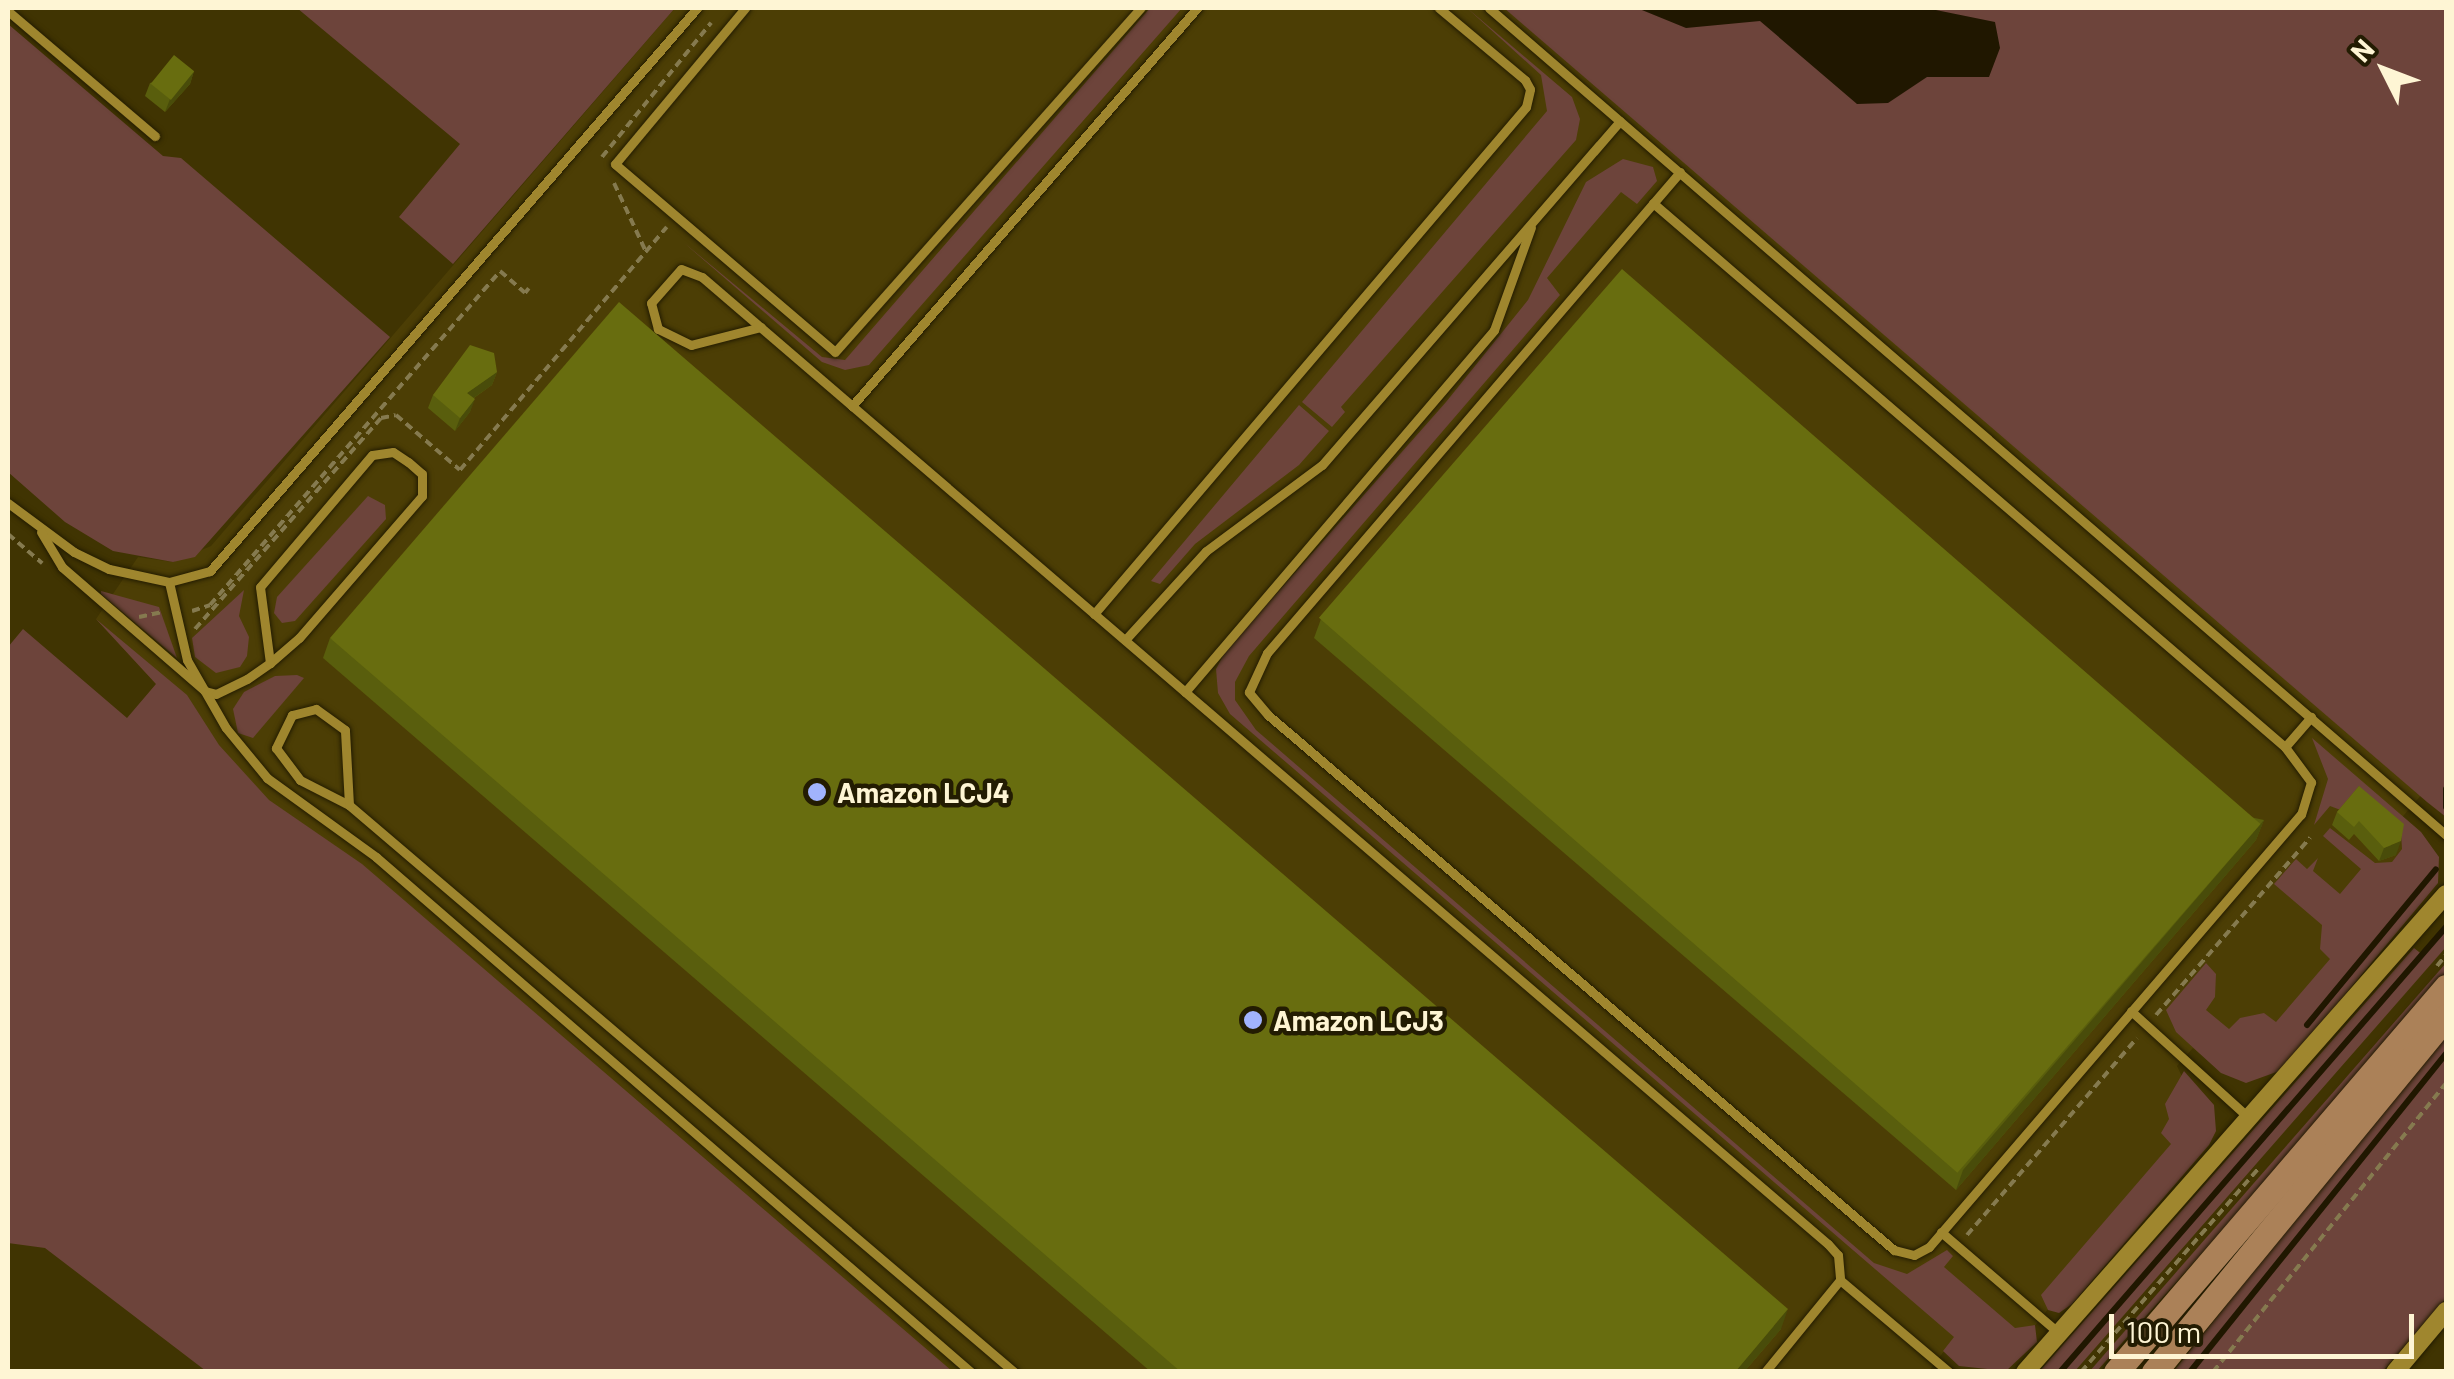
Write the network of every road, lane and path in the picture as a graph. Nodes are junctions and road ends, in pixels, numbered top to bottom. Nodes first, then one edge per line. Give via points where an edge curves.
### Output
1 (698, 8) edge
2 (745, 8) edge
3 (1140, 8) edge
4 (1197, 8) edge
5 (1439, 8) edge
6 (1490, 8) edge
7 (8, 12) edge
8 (1620, 121) junction
9 (154, 136) dead end
10 (1680, 172) junction
11 (1653, 203) junction
12 (676, 217) junction
13 (1534, 219) junction
14 (529, 288) dead end
15 (761, 328) junction
16 (852, 406) junction
17 (8, 502) edge
18 (40, 530) junction
19 (169, 582) junction
20 (175, 614) junction
21 (1094, 614) junction
22 (130, 627) junction
23 (179, 636) junction
24 (1124, 640) junction
25 (270, 663) junction
26 (205, 691) junction
27 (1185, 692) junction
28 (2311, 717) junction
29 (2286, 748) junction
30 (349, 805) junction
31 (2446, 835) edge
32 (2310, 838) dead end
33 (2446, 894) edge
34 (2446, 987) edge
35 (2131, 1012) junction
36 (2446, 1016) edge
37 (2148, 1026) junction
38 (2446, 1082) edge
39 (2250, 1118) junction
40 (1941, 1232) junction
41 (1957, 1246) junction
42 (1840, 1280) junction
43 (2446, 1312) edge
44 (2059, 1333) junction
45 (970, 1372) edge
46 (1014, 1372) edge
47 (1765, 1372) edge
48 (1949, 1372) edge
49 (2026, 1372) edge
50 (2116, 1372) edge
51 (2154, 1372) edge
52 (2213, 1372) edge
53 (2395, 1372) edge

1 - 19 lane via 224,562
2 - 12 lane via 616,158 619,170
3 - 12 lane via 841,350 818,341
4 - 16 lane
5 - 21 lane via 1525,80 1526,107
6 - 8 lane
7 - 9 lane
8 - 10 lane
8 - 13 lane
10 - 11 lane
10 - 28 lane
11 - 29 lane
11 - 40 lane via 1267,653 1249,692 1894,1250 1914,1255
12 - 23 path via 460,470 396,416 381,418 212,614
13 - 24 lane via 1322,465 1195,562
13 - 27 lane via 1494,330
14 - 20 path via 525,293 500,271 210,606
15 - 15 lane via 692,271 671,275 651,303 658,328 690,345
15 - 16 lane
16 - 21 lane
17 - 18 lane
18 - 19 lane via 109,569
18 - 22 lane via 62,567
19 - 20 lane
20 - 22 path via 148,611
20 - 23 lane
21 - 24 lane
22 - 26 lane
23 - 26 lane
24 - 27 lane
25 - 25 lane via 260,587 372,456 393,452 422,474 422,496 305,632
25 - 26 lane via 230,690
26 - 45 lane via 267,778 376,857
27 - 42 lane via 1828,1244 1838,1255
28 - 29 lane
28 - 31 lane
29 - 35 lane via 2311,782 2302,814
30 - 30 lane via 345,730 316,709 292,715 278,734 282,763
30 - 46 lane
32 - 37 path
33 - 39 street
34 - 50 main road
35 - 37 lane
35 - 40 lane
36 - 51 main road
37 - 39 lane
37 - 41 path
38 - 52 path
39 - 44 street
40 - 41 lane
41 - 44 lane
42 - 47 lane
42 - 48 lane
43 - 53 street
44 - 49 street

